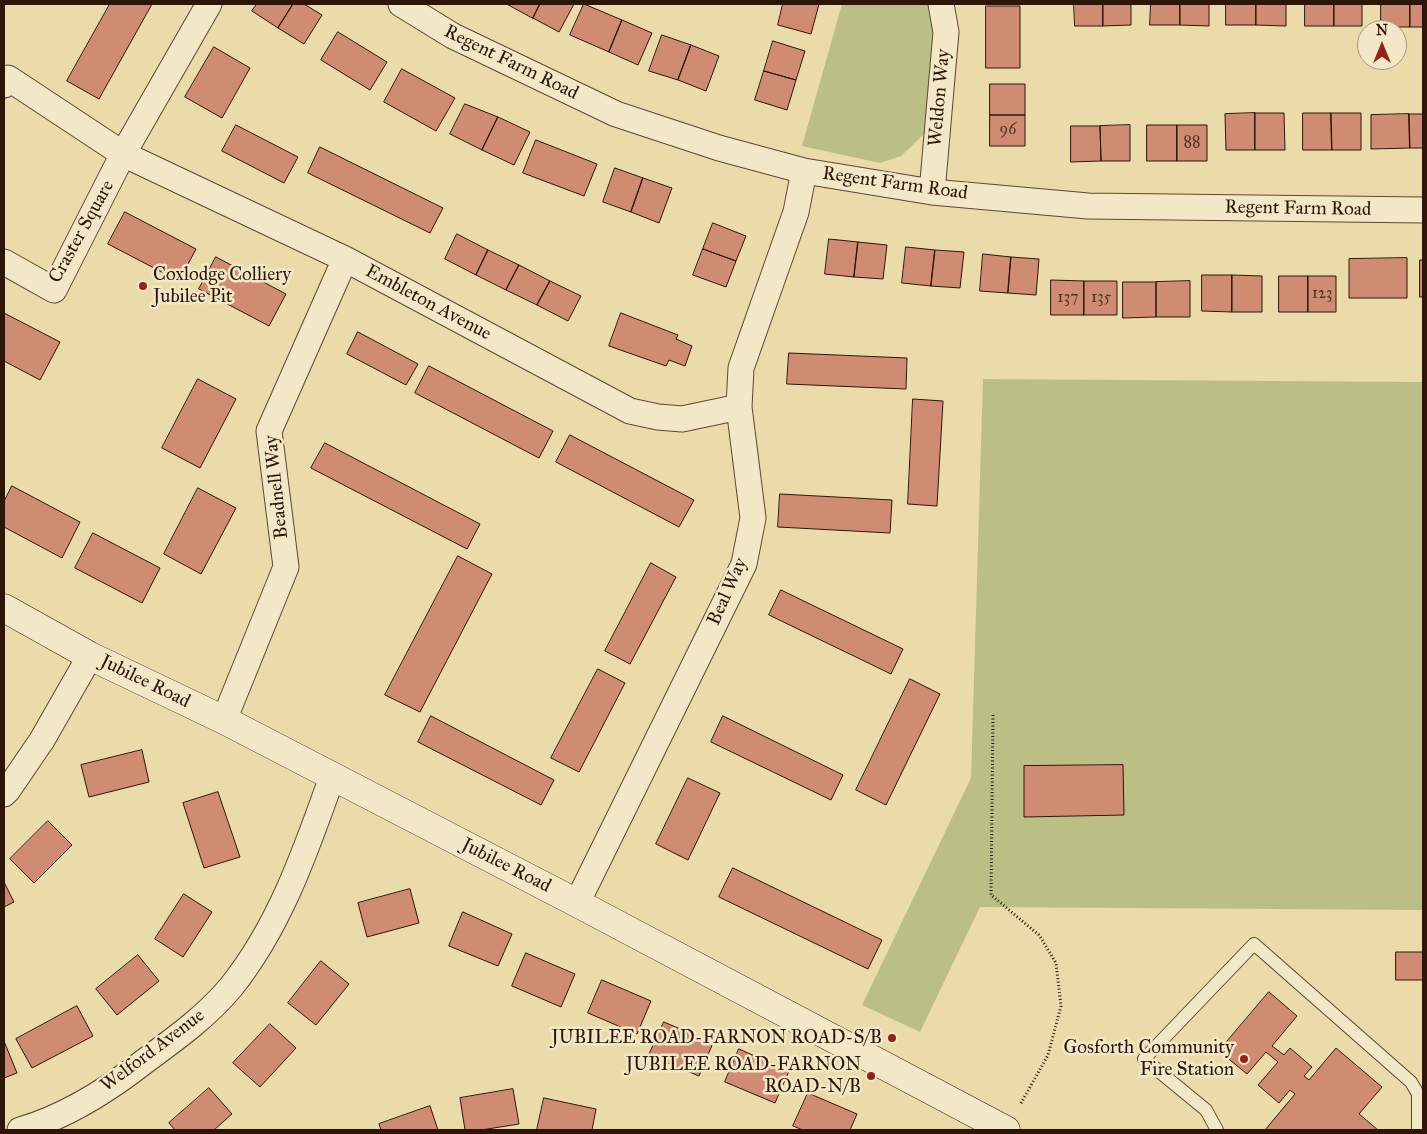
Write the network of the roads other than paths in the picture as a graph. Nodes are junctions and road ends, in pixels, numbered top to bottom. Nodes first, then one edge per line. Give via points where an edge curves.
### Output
1 (209, 4) edge
2 (401, 4) edge
3 (941, 4) edge
4 (4, 85) edge
5 (123, 154) junction
6 (804, 171) junction
7 (932, 192) junction
8 (1423, 210) edge
9 (345, 258) junction
10 (4, 262) edge
11 (739, 407) junction
12 (4, 608) edge
13 (90, 656) junction
14 (224, 720) junction
15 (332, 777) junction
16 (4, 794) edge
17 (577, 902) junction
18 (1004, 1125) edge
19 (29, 1129) edge
20 (1217, 1130) edge
21 (1418, 1130) edge

1 - 5 street, Craster Square
2 - 6 street, Regent Farm Road via 454,36 616,114 718,148
3 - 7 street, Weldon Way via 946,32
4 - 5 street via 8,78
5 - 9 street, Embleton Avenue
5 - 10 street, Craster Square via 54,290
6 - 7 street, Regent Farm Road
6 - 11 street, Beal Way via 796,212 741,368
7 - 8 street, Regent Farm Road via 1088,206
9 - 11 street, Embleton Avenue via 630,410 682,419
9 - 14 street, Beadnell Way via 269,431 286,567
11 - 17 street, Beal Way via 752,518 744,564
12 - 13 street, Jubilee Road
13 - 14 street, Jubilee Road
13 - 16 street via 42,740
14 - 15 street, Jubilee Road
15 - 17 street, Jubilee Road
15 - 19 street, Welford Avenue via 297,872 264,938 230,987 190,1028 127,1075 76,1107
17 - 18 street, Jubilee Road
20 - 21 lane via 1206,1110 1144,1059 1254,944 1412,1082 1418,1094

